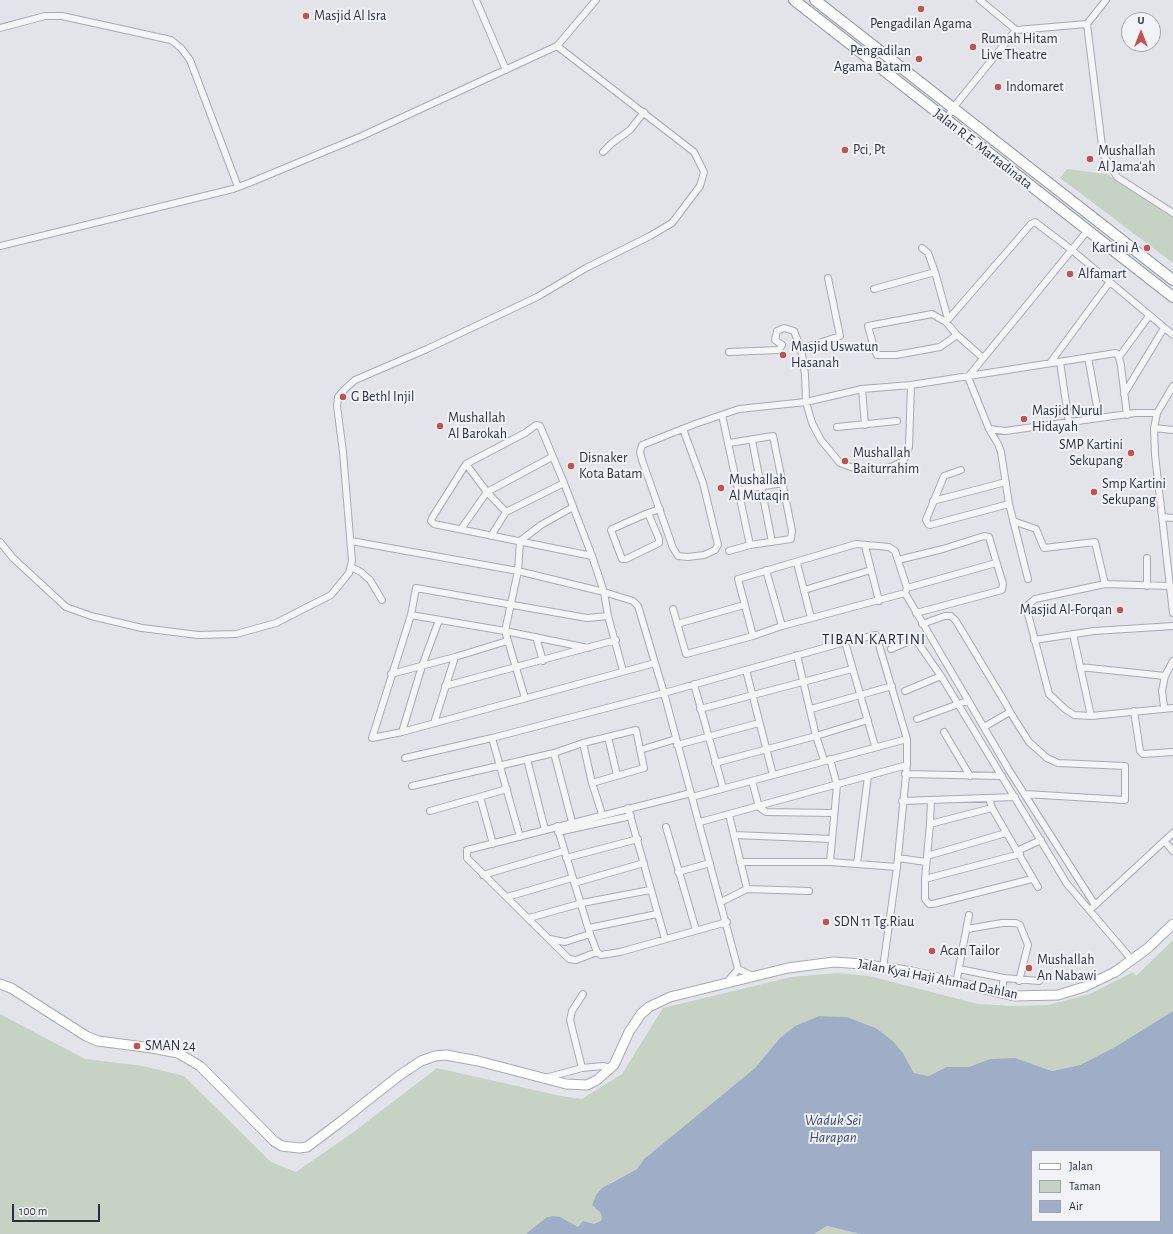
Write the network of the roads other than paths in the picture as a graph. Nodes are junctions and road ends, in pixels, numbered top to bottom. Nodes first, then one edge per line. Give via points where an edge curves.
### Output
1 (476, 0) edge
2 (596, 0) edge
3 (794, 0) edge
4 (815, 0) edge
5 (980, 0) edge
6 (1106, 0) edge
7 (1087, 24) junction
8 (0, 28) edge
9 (1016, 30) junction
10 (557, 46) junction
11 (506, 70) junction
12 (953, 108) junction
13 (644, 112) junction
14 (946, 120) junction
15 (603, 152) dead end
16 (238, 187) junction
17 (1173, 213) edge
18 (1088, 230) junction
19 (0, 246) edge
20 (922, 248) dead end
21 (1072, 251) junction
22 (935, 272) junction
23 (828, 278) dead end
24 (1173, 280) edge
25 (1110, 283) junction
26 (874, 289) dead end
27 (1173, 297) edge
28 (1148, 316) junction
29 (947, 320) junction
30 (1164, 328) junction
31 (957, 335) junction
32 (1173, 335) edge
33 (801, 349) junction
34 (729, 352) dead end
35 (1088, 357) junction
36 (1119, 357) junction
37 (983, 358) junction
38 (1060, 362) junction
39 (1050, 363) junction
40 (968, 377) junction
41 (911, 385) junction
42 (1173, 386) edge
43 (862, 389) junction
44 (1124, 394) junction
45 (806, 402) junction
46 (1157, 413) junction
47 (722, 415) junction
48 (1127, 415) junction
49 (1099, 418) junction
50 (897, 421) dead end
51 (1069, 423) junction
52 (865, 424) junction
53 (837, 427) dead end
54 (1154, 428) junction
55 (683, 429) junction
56 (989, 429) junction
57 (1173, 430) edge
58 (752, 440) junction
59 (729, 443) junction
60 (552, 457) junction
61 (466, 464) junction
62 (961, 470) dead end
63 (1006, 482) junction
64 (783, 483) junction
65 (564, 484) junction
66 (762, 487) junction
67 (738, 490) junction
68 (487, 492) junction
69 (933, 500) junction
70 (1009, 504) junction
71 (573, 507) junction
72 (660, 508) junction
73 (506, 512) junction
74 (648, 513) junction
75 (1163, 517) junction
76 (1173, 518) edge
77 (1013, 521) junction
78 (461, 529) junction
79 (491, 536) junction
80 (351, 541) junction
81 (520, 541) junction
82 (0, 542) edge
83 (772, 542) junction
84 (750, 544) junction
85 (866, 546) junction
86 (729, 551) dead end
87 (592, 556) junction
88 (1147, 558) dead end
89 (898, 560) junction
90 (797, 563) junction
91 (996, 563) junction
92 (351, 567) junction
93 (766, 570) junction
94 (871, 570) junction
95 (518, 572) junction
96 (1028, 579) dead end
97 (1105, 584) junction
98 (1147, 586) junction
99 (1170, 586) junction
100 (804, 590) junction
101 (906, 590) junction
102 (604, 592) junction
103 (382, 600) dead end
104 (879, 601) junction
105 (511, 604) junction
106 (744, 605) junction
107 (673, 609) dead end
108 (1173, 613) edge
109 (916, 614) junction
110 (411, 615) junction
111 (608, 616) junction
112 (810, 618) junction
113 (439, 620) junction
114 (677, 624) junction
115 (922, 624) junction
116 (782, 626) junction
117 (1173, 626) edge
118 (506, 631) junction
119 (1073, 634) junction
120 (753, 636) junction
121 (536, 637) junction
122 (616, 640) junction
123 (1034, 640) junction
124 (507, 641) junction
125 (845, 642) junction
126 (588, 648) junction
127 (891, 650) dead end
128 (797, 656) junction
129 (455, 657) junction
130 (543, 660) junction
131 (1173, 661) edge
132 (655, 663) junction
133 (422, 666) junction
134 (1080, 667) junction
135 (516, 668) junction
136 (852, 669) junction
137 (746, 670) junction
138 (623, 671) junction
139 (391, 674) junction
140 (941, 676) junction
141 (1165, 676) junction
142 (804, 682) junction
143 (694, 684) junction
144 (446, 686) junction
145 (892, 686) junction
146 (905, 691) dead end
147 (664, 693) junction
148 (861, 695) junction
149 (752, 696) junction
150 (525, 698) junction
151 (967, 701) junction
152 (957, 704) junction
153 (1164, 707) junction
154 (1173, 708) edge
155 (700, 709) junction
156 (810, 709) junction
157 (1134, 711) junction
158 (1010, 712) junction
159 (1091, 716) junction
160 (917, 719) dead end
161 (868, 720) junction
162 (434, 723) junction
163 (759, 723) junction
164 (984, 728) junction
165 (402, 732) junction
166 (944, 732) dead end
167 (816, 736) junction
168 (708, 737) junction
169 (492, 738) junction
170 (608, 738) junction
171 (907, 738) junction
172 (677, 742) junction
173 (583, 743) junction
174 (875, 746) junction
175 (765, 749) junction
176 (640, 750) junction
177 (1173, 752) edge
178 (554, 753) junction
179 (405, 758) dead end
180 (527, 759) junction
181 (827, 760) junction
182 (715, 763) junction
183 (907, 765) junction
184 (501, 766) junction
185 (905, 774) junction
186 (773, 775) junction
187 (617, 776) junction
188 (868, 776) junction
189 (970, 776) junction
190 (1002, 776) junction
191 (752, 781) junction
192 (592, 783) junction
193 (837, 785) junction
194 (412, 786) dead end
195 (723, 788) junction
196 (507, 789) junction
197 (1025, 794) junction
198 (691, 795) junction
199 (480, 797) junction
200 (1015, 797) junction
201 (989, 798) junction
202 (931, 800) junction
203 (902, 801) junction
204 (759, 807) junction
205 (628, 808) junction
206 (992, 808) junction
207 (430, 811) dead end
208 (834, 813) junction
209 (602, 814) junction
210 (729, 815) junction
211 (631, 816) junction
212 (572, 822) junction
213 (700, 822) junction
214 (930, 824) junction
215 (666, 827) dead end
216 (558, 829) junction
217 (545, 830) junction
218 (1006, 833) junction
219 (1173, 833) edge
220 (734, 835) junction
221 (520, 837) junction
222 (638, 839) junction
223 (832, 839) junction
224 (1041, 840) junction
225 (1164, 841) junction
226 (493, 844) junction
227 (1173, 851) edge
228 (1018, 853) junction
229 (565, 854) junction
230 (898, 858) junction
231 (927, 859) junction
232 (710, 862) junction
233 (740, 862) junction
234 (830, 862) junction
235 (644, 863) junction
236 (857, 864) junction
237 (897, 868) junction
238 (678, 872) junction
239 (484, 875) junction
240 (924, 879) junction
241 (1032, 879) junction
242 (573, 880) junction
243 (1038, 887) dead end
244 (747, 889) junction
245 (650, 890) junction
246 (810, 891) dead end
247 (507, 897) junction
248 (721, 902) junction
249 (582, 903) junction
250 (1095, 905) junction
251 (1089, 911) junction
252 (657, 914) junction
253 (969, 915) dead end
254 (529, 918) junction
255 (727, 922) junction
256 (1173, 924) edge
257 (696, 930) junction
258 (967, 930) junction
259 (590, 931) junction
260 (547, 937) junction
261 (664, 939) junction
262 (597, 952) junction
263 (1132, 960) junction
264 (883, 968) junction
265 (738, 969) junction
266 (959, 969) junction
267 (753, 976) junction
268 (1004, 978) junction
269 (1019, 981) junction
270 (728, 982) junction
271 (1039, 982) dead end
272 (956, 983) junction
273 (0, 984) edge
274 (583, 994) dead end
275 (1001, 994) junction
276 (582, 1068) junction
277 (612, 1068) junction
278 (545, 1078) junction

1 - 11 street
2 - 10 street
3 - 14 highway, Jalan R.E. Martadinata
4 - 12 highway, Jalan R.E. Martadinata
5 - 9 street
6 - 7 street
7 - 9 street
7 - 17 street via 1103,154 1117,177
8 - 16 street via 45,16 62,16 171,40 190,60
9 - 12 street
10 - 11 street
10 - 13 street
11 - 16 street via 362,136
12 - 14 street
12 - 24 highway, Jalan R.E. Martadinata
13 - 15 street via 630,130
13 - 80 street via 694,152 704,172 700,186 672,223 537,297 355,380 338,397
14 - 18 highway, Jalan R.E. Martadinata
16 - 19 street
18 - 21 street
18 - 27 highway, Jalan R.E. Martadinata
20 - 22 street via 928,253
21 - 25 street
21 - 29 street via 1038,224 1031,224
21 - 37 street
22 - 26 street
22 - 29 street
23 - 33 street via 840,336
25 - 28 street
25 - 39 street
28 - 30 street
28 - 36 street
29 - 31 street
29 - 31 street via 932,314 868,326 875,351 880,355 896,355 940,347
30 - 32 street
30 - 44 street
31 - 37 street
33 - 34 street via 794,332 784,328 775,335 776,341 782,345 779,350
33 - 45 street
35 - 36 street via 1116,353
35 - 38 street
35 - 49 street
36 - 44 street
37 - 40 street
38 - 39 street
38 - 51 street
39 - 40 street
40 - 41 street
40 - 56 street
41 - 43 street
41 - 45 street via 909,447 906,456 902,462 872,471 840,463 821,440 812,423
42 - 46 street
43 - 45 street
43 - 52 street
44 - 48 street
45 - 47 street via 757,406
46 - 48 street
46 - 54 street
47 - 55 street
47 - 59 street
48 - 49 street
49 - 51 street
50 - 52 street
51 - 56 street via 1005,432
52 - 53 street
54 - 57 street
54 - 75 street
55 - 72 street via 642,445 640,452
55 - 72 street via 703,483 718,544 715,550 704,555 678,556
56 - 63 street via 1001,452
58 - 59 street
58 - 64 street via 773,436
58 - 66 street
59 - 67 street
60 - 61 street via 540,426 536,425
60 - 65 street
60 - 68 street
61 - 68 street
61 - 78 street via 431,521 434,524
62 - 69 street via 944,476
63 - 69 street
63 - 70 street
64 - 66 street
64 - 83 street via 792,535 791,538
65 - 71 street
65 - 73 street
66 - 67 street
66 - 83 street
67 - 84 street
68 - 73 street
68 - 78 street
69 - 70 street via 926,520 930,525
70 - 77 street
71 - 81 street via 541,525
71 - 87 street
72 - 74 street
73 - 79 street
74 - 74 street via 610,530 622,559 659,543
75 - 76 street
75 - 99 street
77 - 96 street
77 - 97 street via 1036,529 1044,548 1095,542
78 - 79 street
79 - 81 street
80 - 92 street
80 - 95 street
81 - 87 street
81 - 95 street
82 - 92 street via 13,558 66,607 91,616 142,628 198,635 236,634 276,623 331,595 345,579
83 - 84 street
84 - 86 street
85 - 89 street via 893,548
85 - 90 street via 856,544
85 - 94 street
87 - 102 street
88 - 98 street
89 - 91 street via 987,535
89 - 101 street
90 - 93 street
90 - 100 street
91 - 101 street
91 - 109 street via 1004,584 1002,590
92 - 103 street via 362,572 370,580
93 - 106 street via 738,579
93 - 116 street
94 - 100 street
94 - 104 street
95 - 102 street
95 - 105 street
97 - 98 street
97 - 123 street via 1035,599 1028,605 1027,610
98 - 99 street
99 - 108 street
100 - 112 street
101 - 104 street
101 - 109 street
102 - 111 street
102 - 132 street via 628,598 638,606
104 - 112 street
105 - 110 street via 416,588
105 - 111 street via 587,618
105 - 118 street
106 - 114 street
106 - 120 street
107 - 114 street
109 - 115 street
110 - 113 street
110 - 139 street
111 - 122 street
112 - 116 street
113 - 118 street
113 - 133 street
114 - 120 street via 686,654
115 - 151 street
115 - 158 street via 951,616
116 - 120 street
117 - 119 street
118 - 121 street
118 - 124 street
119 - 123 street
119 - 134 street
121 - 126 street
121 - 130 street
122 - 126 street
122 - 138 street
123 - 159 street via 1049,694 1074,715
124 - 129 street
124 - 135 street
125 - 128 street
125 - 136 street
125 - 145 street via 876,635
126 - 130 street
127 - 140 street via 914,639
128 - 137 street
128 - 142 street
129 - 133 street
129 - 144 street
130 - 135 street
131 - 141 street
132 - 138 street
132 - 147 street
133 - 139 street
133 - 165 street
134 - 141 street
134 - 159 street
135 - 144 street
135 - 150 street
136 - 142 street
136 - 148 street
137 - 143 street
137 - 149 street
138 - 150 street
139 - 165 street via 372,738
140 - 146 street
140 - 152 street
141 - 153 street via 1162,691
142 - 149 street
142 - 156 street
143 - 147 street
143 - 155 street
144 - 162 street
145 - 148 street
145 - 171 street
147 - 169 street
147 - 172 street
148 - 156 street
148 - 161 street
149 - 155 street
149 - 163 street
150 - 162 street
151 - 152 street
151 - 164 street
152 - 160 street
152 - 190 street
153 - 154 street
153 - 157 street
155 - 168 street
156 - 167 street
157 - 159 street
157 - 177 street via 1140,751 1143,754
158 - 164 street
158 - 197 street via 1030,742 1046,758 1058,763 1125,766 1125,800
161 - 167 street
161 - 174 street
162 - 165 street
163 - 168 street
163 - 175 street
164 - 197 street
166 - 189 street
167 - 175 street
167 - 181 street
168 - 172 street
168 - 182 street
169 - 179 street
169 - 184 street
170 - 173 street
170 - 176 street via 636,730
170 - 187 street
171 - 174 street
171 - 183 street
172 - 176 street
172 - 198 street
173 - 178 street
173 - 192 street
174 - 181 street
175 - 182 street
175 - 186 street
176 - 187 street via 644,768
178 - 180 street
178 - 212 street
180 - 184 street
180 - 217 street
181 - 186 street
181 - 193 street
182 - 195 street
183 - 185 street
183 - 188 street
184 - 194 street
184 - 196 street
185 - 189 street
185 - 203 street
186 - 191 street
187 - 192 street
188 - 193 street
188 - 236 street
189 - 190 street
190 - 200 street
191 - 195 street
191 - 204 street
192 - 209 street
193 - 204 street
193 - 208 street
195 - 198 street
196 - 199 street
196 - 221 street
197 - 250 street
198 - 205 street
198 - 213 street
199 - 207 street
199 - 226 street
200 - 201 street
200 - 224 street
201 - 202 street
201 - 206 street
202 - 203 street
202 - 214 street
203 - 230 street
204 - 208 street via 766,812
204 - 210 street
205 - 209 street
205 - 211 street
206 - 214 street
206 - 218 street
208 - 223 street
209 - 212 street
210 - 213 street
210 - 220 street
211 - 216 street
211 - 222 street
212 - 216 street
213 - 232 street
214 - 231 street
215 - 238 street
216 - 217 street
216 - 229 street
217 - 221 street
218 - 228 street
218 - 231 street
219 - 225 street
220 - 223 street
220 - 233 street
221 - 226 street
222 - 229 street
222 - 235 street
223 - 234 street
224 - 228 street
224 - 251 street via 1067,884
225 - 227 street
225 - 250 street
226 - 239 street via 468,848 465,853
228 - 240 street
228 - 241 street
229 - 239 street
229 - 242 street
230 - 231 street
230 - 237 street
231 - 240 street
232 - 238 street
232 - 248 street
233 - 234 street
233 - 244 street
234 - 236 street
235 - 242 street
235 - 245 street
236 - 237 street
237 - 264 street
238 - 257 street
239 - 247 street
240 - 241 street via 925,899 929,904 933,904
241 - 243 street
242 - 247 street
242 - 249 street
244 - 246 street
244 - 248 street
245 - 249 street
245 - 252 street
247 - 254 street
248 - 255 street
249 - 254 street
249 - 259 street
250 - 251 street
251 - 263 street
252 - 259 street
252 - 261 street
253 - 258 street
254 - 260 street
255 - 257 street
255 - 265 street
256 - 263 main road, Jalan Kyai Haji Ahmad Dahlan
257 - 261 street
258 - 266 street
258 - 269 street via 1002,923 1020,925 1028,945
259 - 260 street via 565,942
259 - 262 street
260 - 262 street via 569,959 576,960
261 - 262 street via 610,954 602,955
263 - 275 main road, Jalan Kyai Haji Ahmad Dahlan via 1094,983 1058,995 1028,997
264 - 267 main road, Jalan Kyai Haji Ahmad Dahlan via 849,962 825,962
264 - 272 main road, Jalan Kyai Haji Ahmad Dahlan
265 - 267 street
265 - 270 street
266 - 268 street
266 - 272 street
267 - 270 main road, Jalan Kyai Haji Ahmad Dahlan
268 - 269 street
268 - 275 street
269 - 271 street
270 - 277 main road, Jalan Kyai Haji Ahmad Dahlan via 670,997 649,1007 635,1023
272 - 275 main road, Jalan Kyai Haji Ahmad Dahlan
273 - 278 main road, Jalan Kyai Haji Ahmad Dahlan via 11,988 98,1041 178,1053 200,1066 274,1141 291,1148 307,1147 400,1075 421,1061 435,1056 446,1055 478,1061
274 - 276 street via 572,1011 570,1020
276 - 277 street
276 - 278 street
277 - 278 main road, Jalan Kyai Haji Ahmad Dahlan via 587,1085 566,1084

